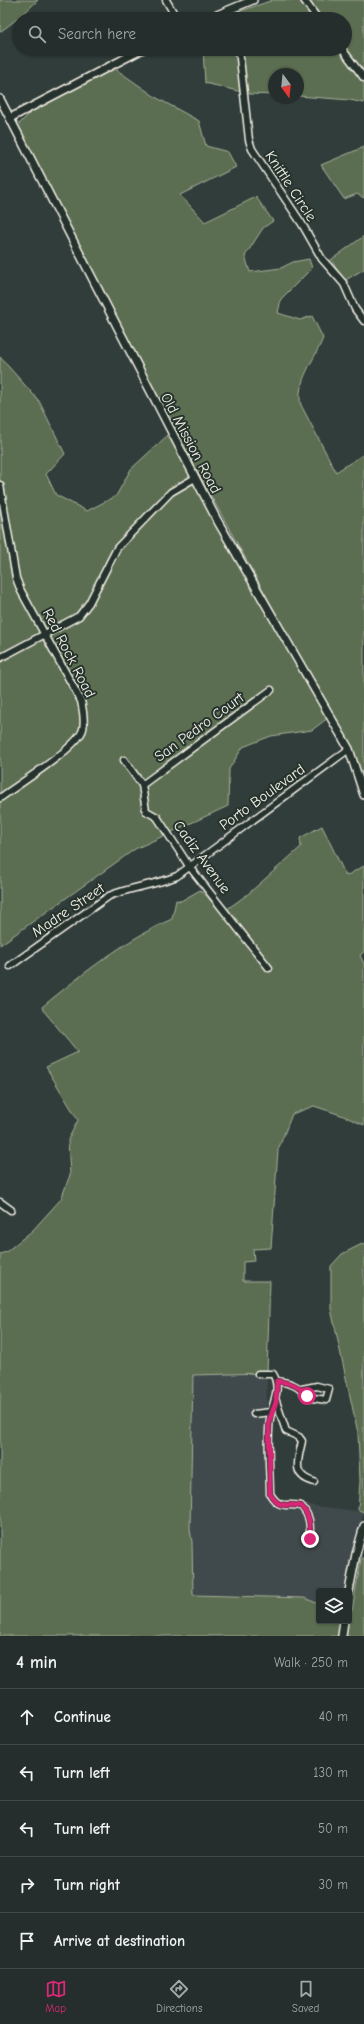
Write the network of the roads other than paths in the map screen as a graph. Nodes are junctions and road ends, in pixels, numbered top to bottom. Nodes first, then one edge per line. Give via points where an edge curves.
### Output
1 (166, 0) edge
2 (254, 0) edge
3 (304, 0) edge
4 (229, 10) joint
5 (173, 12) edge
6 (224, 12) edge
7 (313, 12) edge
8 (130, 56) edge
9 (241, 56) edge
10 (347, 56) edge
11 (364, 78) edge
12 (0, 99) edge
13 (10, 118) junction
14 (364, 321) edge
15 (195, 478) junction
16 (0, 485) edge
17 (45, 635) junction
18 (0, 658) edge
19 (271, 690) dead end
20 (349, 749) junction
21 (124, 760) dead end
22 (142, 785) junction
23 (364, 795) edge
24 (0, 798) edge
25 (189, 866) junction
26 (10, 966) dead end
27 (269, 968) dead end
28 (0, 1202) edge
29 (11, 1210) dead end
30 (258, 1374) dead end
31 (277, 1381) junction
32 (302, 1389) dead end
33 (276, 1401) junction
34 (271, 1412) junction
35 (254, 1414) dead end
36 (314, 1482) dead end
37 (364, 1526) edge
38 (310, 1539) dead end
39 (362, 1540) edge
40 (350, 1588) edge
41 (344, 1624) edge
42 (342, 1636) edge

1 - 5 street
2 - 4 street
3 - 7 street
4 - 6 street
8 - 13 street
9 - 14 street, Knittle Circle via 252,149 322,258 344,284 355,309
10 - 11 street
12 - 13 street, Old Mission Road
13 - 15 street, Old Mission Road
15 - 17 street via 171,492 117,548 89,603 79,616
15 - 20 street, Old Mission Road
16 - 17 street, Red Rock Road via 16,578
17 - 18 street
17 - 24 street, Red Rock Road via 81,701 84,714 83,730 74,743
19 - 22 street, San Pedro Court
20 - 23 street, Old Mission Road
20 - 25 street, Porto Boulevard
21 - 22 street, Cadiz Avenue
22 - 25 street, Cadiz Avenue via 146,811 158,817
25 - 26 street, Madre Street via 177,876 164,881 126,889 109,896
25 - 27 street, Cadiz Avenue
28 - 29 street
30 - 31 street via 273,1374
31 - 32 street via 293,1383
31 - 33 street
33 - 34 street
33 - 36 street via 286,1431 302,1441 298,1472 303,1479
34 - 35 street
34 - 38 street via 270,1494 274,1502 280,1505 301,1506 310,1520
37 - 39 street
39 - 40 street
41 - 42 street

